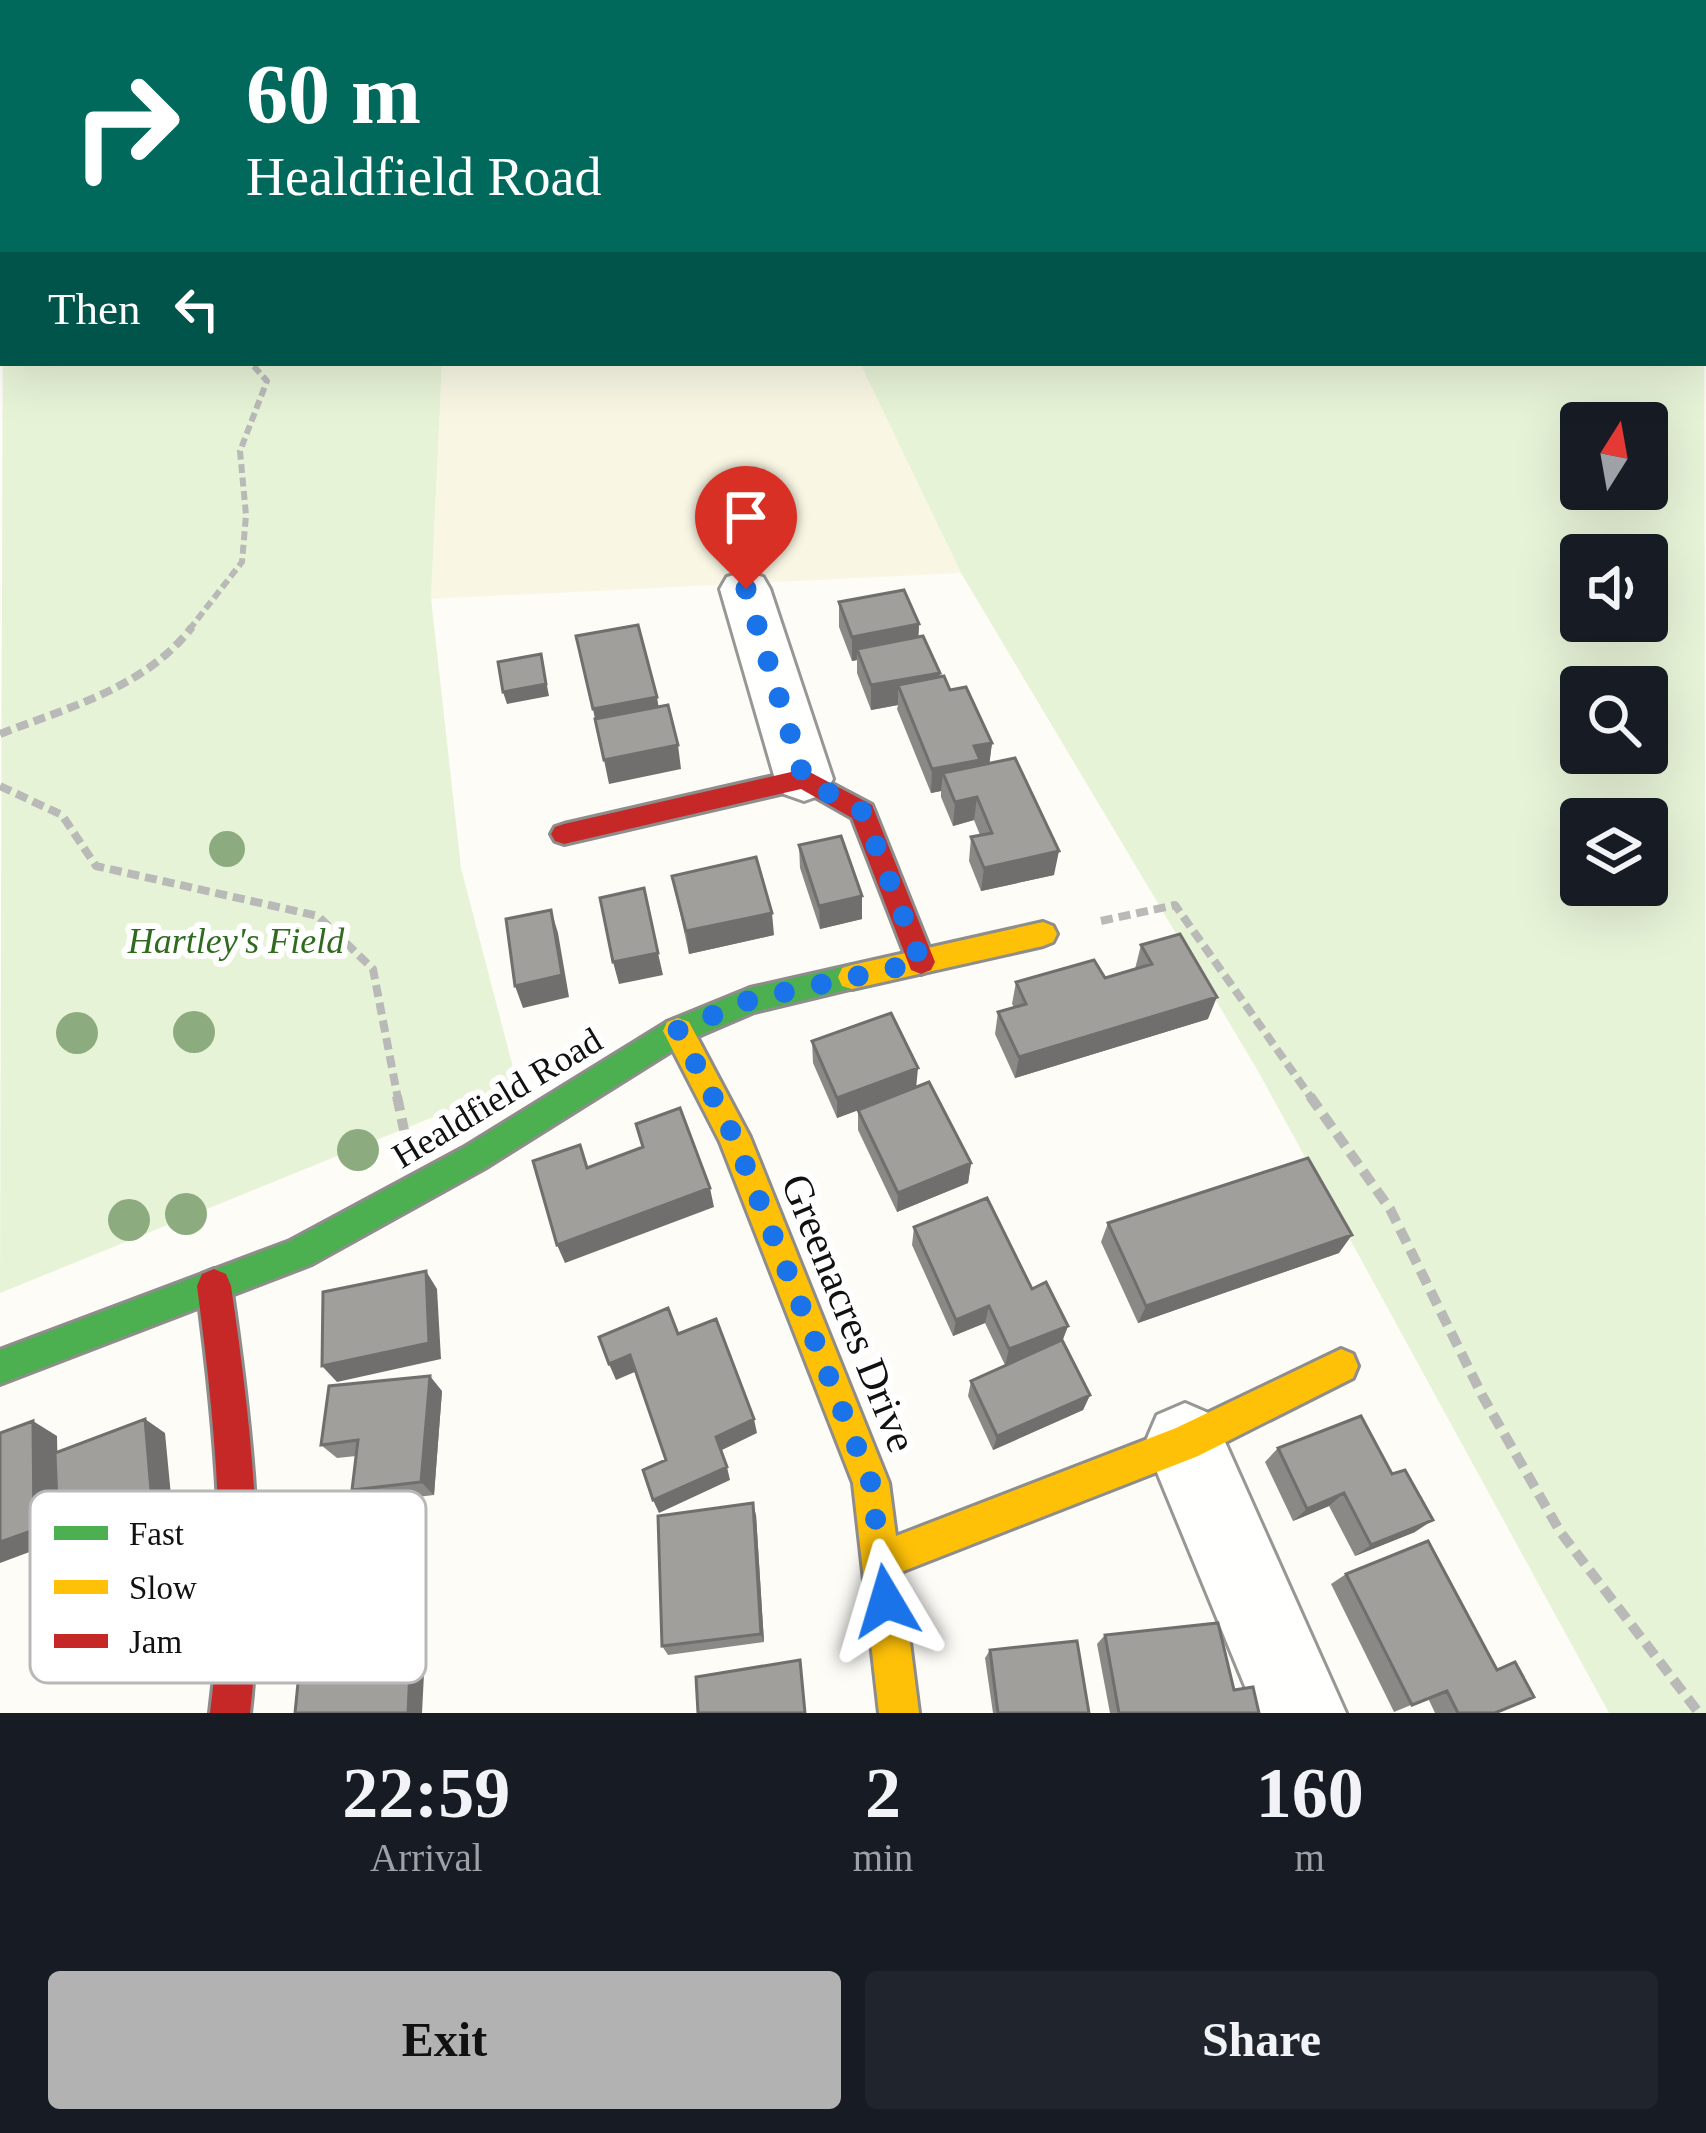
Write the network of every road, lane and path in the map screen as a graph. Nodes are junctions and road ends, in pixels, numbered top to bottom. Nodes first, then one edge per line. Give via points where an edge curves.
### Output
1 (254, 366) edge
2 (746, 589) dead end
3 (0, 734) edge
4 (804, 779) junction
5 (0, 786) edge
6 (564, 834) dead end
7 (1043, 934) joint
8 (921, 962) junction
9 (678, 1030) junction
10 (416, 1190) junction
11 (214, 1286) junction
12 (1341, 1366) dead end
13 (0, 1367) edge
14 (1185, 1444) junction
15 (242, 1491) edge
16 (881, 1561) junction
17 (236, 1683) edge
18 (230, 1713) edge
19 (899, 1713) edge
20 (1301, 1713) edge
21 (1700, 1713) edge

1 - 3 path via 267,381 240,452 242,562 175,650 131,682
2 - 4 street
4 - 6 street
4 - 8 street via 863,812
5 - 10 path via 62,815 96,866 318,916 332,929 373,969
7 - 8 street, Healdfield Road
7 - 21 path via 1175,904 1390,1209 1561,1533
8 - 9 street, Healdfield Road via 750,1000
9 - 10 street, Healdfield Road
9 - 16 street, Greenacres Drive via 734,1137 871,1483
10 - 11 street, Healdfield Road via 300,1253
11 - 13 street, Healdfield Road
11 - 15 street
12 - 14 street
14 - 16 street
14 - 20 street
16 - 19 street, Greenacres Drive
17 - 18 street

